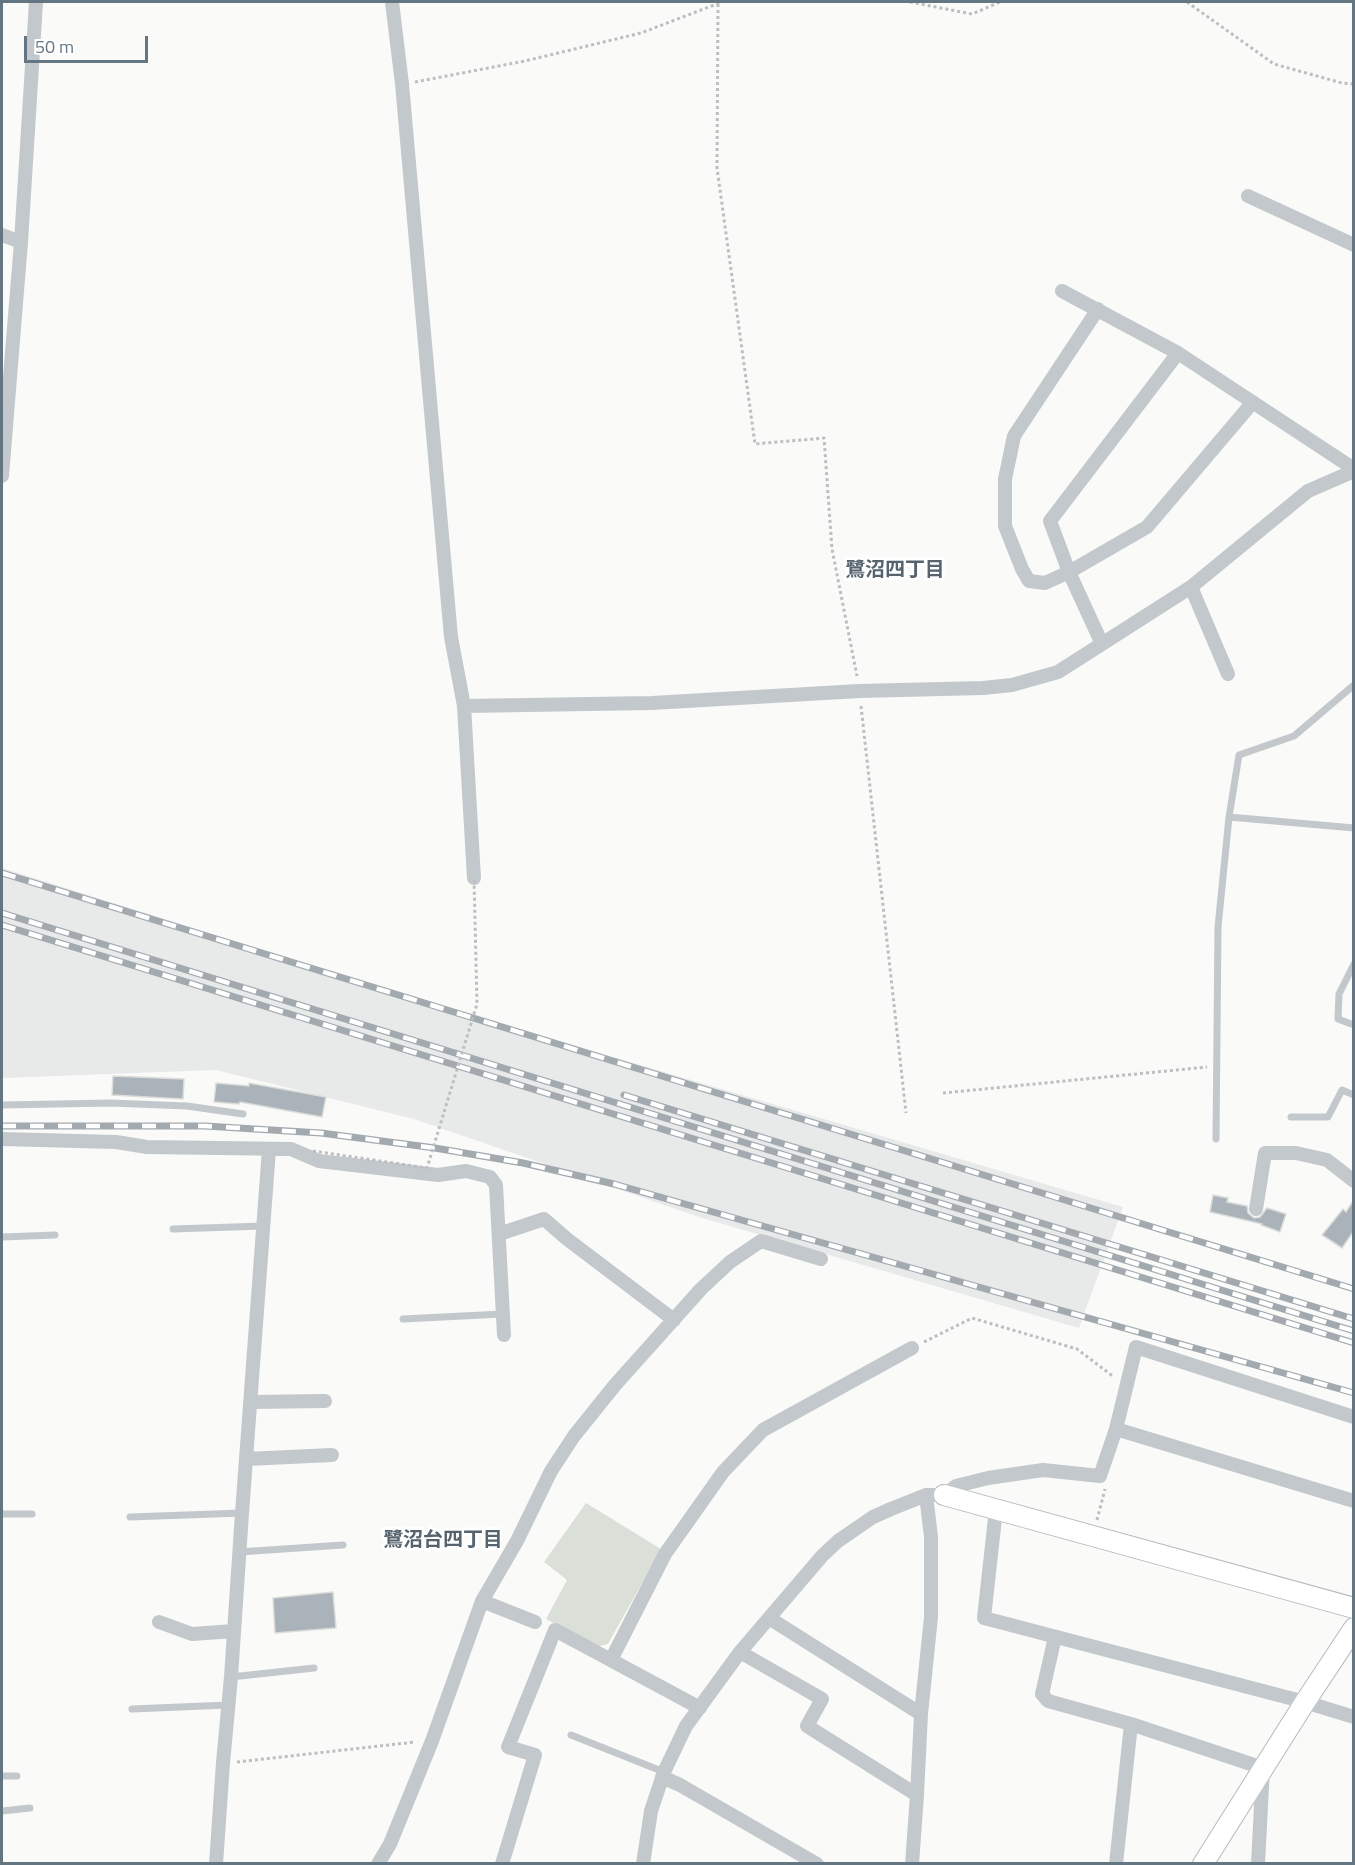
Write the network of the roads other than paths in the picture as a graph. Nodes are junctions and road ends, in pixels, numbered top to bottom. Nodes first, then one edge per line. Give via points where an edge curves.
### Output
1 (36, 2) edge
2 (392, 2) edge
3 (1248, 196) dead end
4 (2, 236) edge
5 (21, 242) junction
6 (1353, 245) edge
7 (1062, 291) dead end
8 (1098, 309) junction
9 (1178, 352) junction
10 (1253, 402) junction
11 (1353, 470) edge
12 (2, 476) edge
13 (1069, 572) junction
14 (1191, 587) junction
15 (1102, 644) junction
16 (1228, 674) dead end
17 (1353, 685) edge
18 (464, 706) junction
19 (1229, 818) junction
20 (1353, 828) edge
21 (474, 878) road end
22 (1353, 964) edge
23 (1353, 1025) edge
24 (1353, 1095) edge
25 (2, 1105) edge
26 (243, 1114) dead end
27 (1291, 1117) dead end
28 (2, 1138) edge
29 (1216, 1139) dead end
30 (269, 1149) junction
31 (1353, 1181) edge
32 (1256, 1209) dead end
33 (263, 1226) junction
34 (173, 1229) dead end
35 (499, 1234) junction
36 (55, 1235) dead end
37 (2, 1237) edge
38 (821, 1260) dead end
39 (502, 1314) junction
40 (404, 1319) dead end
41 (674, 1320) junction
42 (504, 1335) dead end
43 (912, 1348) road end
44 (325, 1401) dead end
45 (250, 1402) junction
46 (1353, 1417) edge
47 (1116, 1429) junction
48 (332, 1455) dead end
49 (246, 1459) junction
50 (935, 1495) junction
51 (1353, 1502) edge
52 (996, 1509) junction
53 (242, 1513) junction
54 (2, 1514) edge
55 (32, 1514) dead end
56 (130, 1517) dead end
57 (343, 1545) dead end
58 (239, 1552) junction
59 (482, 1600) junction
60 (1353, 1608) edge
61 (769, 1618) junction
62 (159, 1622) dead end
63 (535, 1622) dead end
64 (1353, 1628) edge
65 (234, 1631) junction
66 (1054, 1637) junction
67 (740, 1652) junction
68 (611, 1660) junction
69 (314, 1668) dead end
70 (231, 1677) junction
71 (1305, 1702) junction
72 (228, 1706) junction
73 (700, 1708) junction
74 (132, 1709) dead end
75 (921, 1714) junction
76 (1353, 1717) edge
77 (1131, 1724) junction
78 (570, 1735) dead end
79 (1263, 1768) junction
80 (663, 1774) junction
81 (2, 1776) edge
82 (17, 1776) dead end
83 (918, 1795) junction
84 (30, 1808) dead end
85 (2, 1810) edge
86 (216, 1863) edge
87 (378, 1863) edge
88 (502, 1863) edge
89 (643, 1863) edge
90 (817, 1863) edge
91 (912, 1863) edge
92 (1116, 1863) edge
93 (1203, 1863) edge
94 (1258, 1863) edge

1 - 5 street
2 - 18 street via 451,637
3 - 6 street
4 - 5 street
5 - 12 street
7 - 8 street
8 - 9 street
8 - 13 street via 1014,436 1005,479 1005,526 1029,581 1045,583
9 - 10 street
9 - 13 street via 1050,521
10 - 11 street
10 - 13 street via 1147,527
11 - 14 street via 1308,491
13 - 15 street
14 - 15 street
14 - 16 street
15 - 18 street via 1058,672 1012,685 983,688 652,703
17 - 19 lane via 1294,736 1239,754
18 - 21 street
19 - 20 lane
19 - 29 lane via 1218,927
22 - 23 lane via 1339,994 1338,1018
24 - 27 lane via 1342,1090 1329,1117
25 - 26 lane via 111,1103 187,1106
28 - 30 street via 116,1142 147,1147
30 - 33 street
30 - 35 street via 291,1149 319,1161 438,1176 466,1171 490,1177 496,1185
31 - 32 street via 1327,1160 1296,1153 1265,1153
33 - 34 lane
33 - 45 street
35 - 39 street
35 - 41 street via 544,1219
36 - 37 lane
38 - 41 street via 761,1241 723,1269
39 - 40 lane
39 - 42 street
41 - 59 street via 574,1436
43 - 68 street via 763,1430 723,1472 665,1554
44 - 45 street
45 - 49 street
46 - 47 street via 1136,1347
47 - 50 street via 1100,1476 1043,1470 988,1478
47 - 51 street
48 - 49 street
49 - 53 street
50 - 52 street
50 - 61 street via 873,1517 838,1541
50 - 75 street via 931,1617
52 - 60 street
52 - 66 street via 984,1618
53 - 56 lane
53 - 58 street
54 - 55 lane
57 - 58 lane
58 - 65 street
59 - 63 street
59 - 87 street via 432,1741 390,1844
61 - 67 street
61 - 75 street
62 - 65 street via 192,1634
64 - 71 street
65 - 70 street
66 - 71 street
66 - 77 street via 1042,1694 1048,1701
67 - 73 street
67 - 83 street via 822,1699 807,1726
68 - 73 street
68 - 88 street via 555,1630 508,1748 535,1755
69 - 70 lane
70 - 72 street
71 - 76 street
71 - 79 street
72 - 74 lane
72 - 86 street
73 - 80 street via 686,1726
75 - 83 street
77 - 79 street
77 - 92 street
78 - 80 lane
79 - 93 street
79 - 94 street
80 - 89 street via 651,1811
80 - 90 street
81 - 82 lane
83 - 91 street
84 - 85 lane

